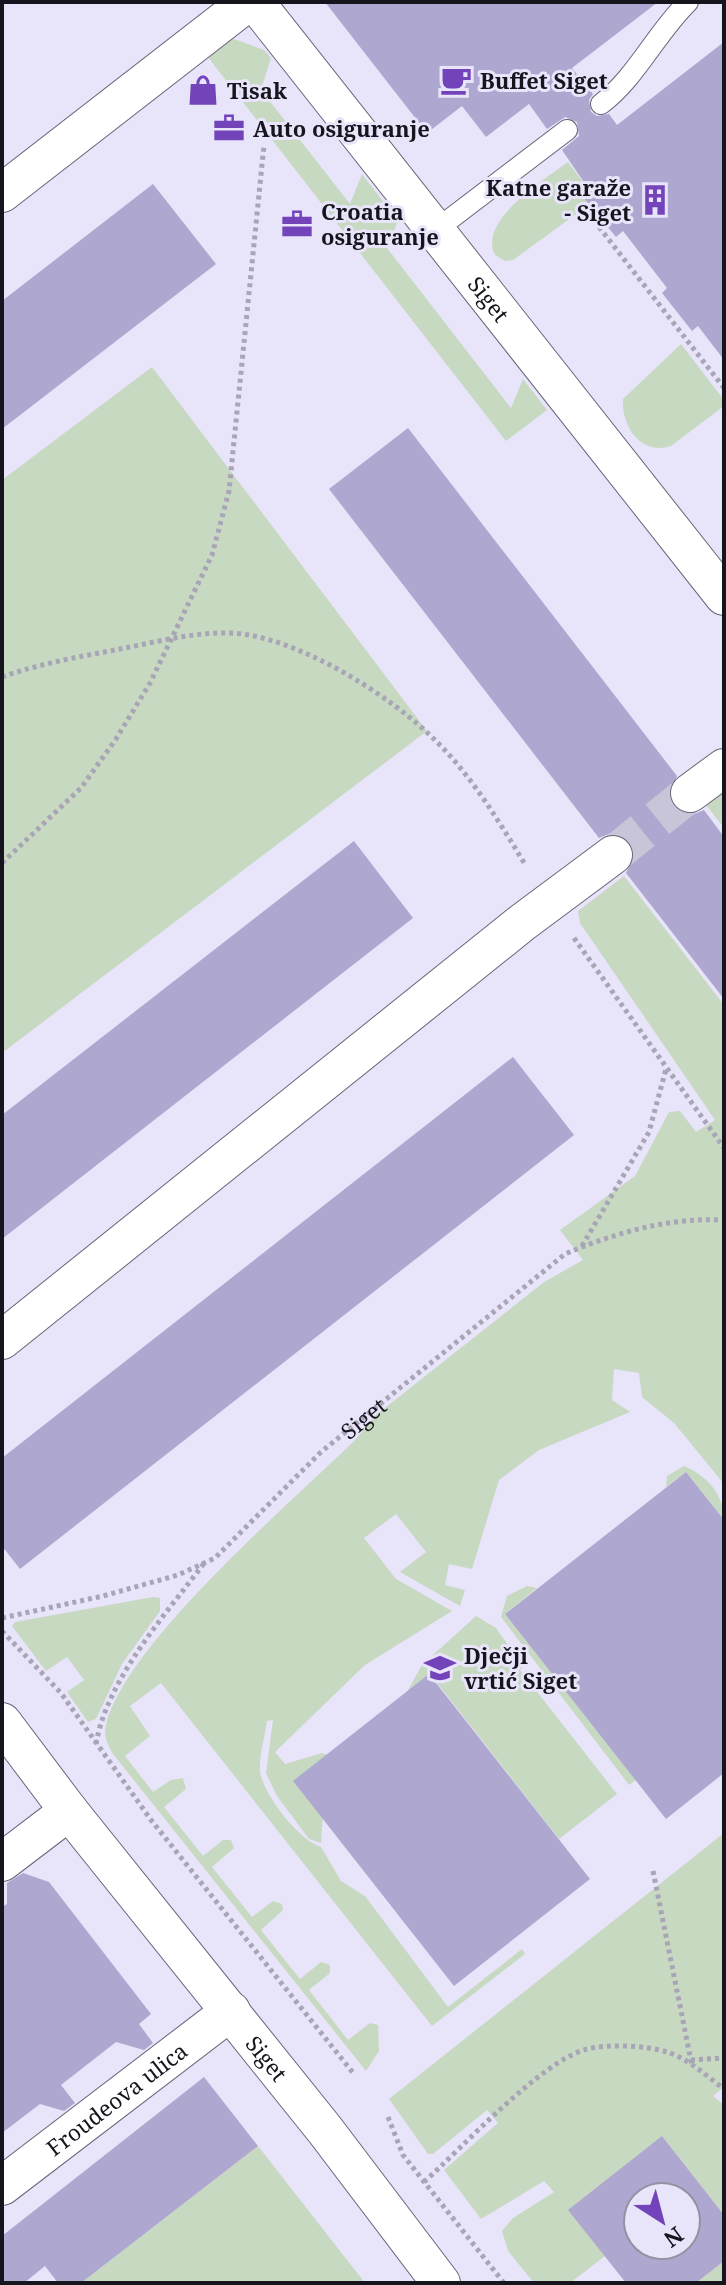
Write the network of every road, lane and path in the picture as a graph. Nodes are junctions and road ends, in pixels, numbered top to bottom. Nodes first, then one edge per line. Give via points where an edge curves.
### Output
1 (248, 2) edge
2 (255, 2) edge
3 (688, 2) edge
4 (601, 104) dead end
5 (567, 130) dead end
6 (264, 145) dead end
7 (2, 193) edge
8 (599, 227) dead end
9 (437, 229) junction
10 (724, 388) edge
11 (724, 596) edge
12 (173, 639) junction
13 (2, 677) edge
14 (724, 768) edge
15 (690, 793) tunnel mouth
16 (613, 855) tunnel mouth
17 (2, 863) edge
18 (549, 903) junction
19 (666, 1068) junction
20 (724, 1148) edge
21 (724, 1220) edge
22 (581, 1247) junction
23 (2, 1340) edge
24 (206, 1562) junction
25 (2, 1618) edge
26 (2, 1631) edge
27 (2, 1722) edge
28 (96, 1744) junction
29 (69, 1811) junction
30 (2, 1862) edge
31 (653, 1871) dead end
32 (231, 2011) junction
33 (724, 2058) edge
34 (692, 2063) junction
35 (354, 2074) dead end
36 (724, 2089) edge
37 (388, 2117) dead end
38 (424, 2182) junction
39 (2, 2186) edge
40 (441, 2283) edge
41 (504, 2283) edge

1 - 7 street
2 - 9 street, Siget
3 - 4 lane via 614,95
5 - 9 lane
6 - 12 path via 229,491 212,555
8 - 10 path
9 - 11 street, Siget
12 - 13 path via 59,660
12 - 17 path via 116,739 81,788
12 - 18 path via 231,633 299,649 340,669 436,740 499,821
14 - 15 street
16 - 18 street
18 - 19 path
18 - 23 street
19 - 20 path
19 - 22 path via 649,1132
21 - 22 path, Siget via 608,1235
22 - 24 path, Siget via 565,1254 321,1452
24 - 25 path, Siget via 118,1592
24 - 28 path via 136,1655 99,1726
26 - 28 path via 61,1693
27 - 29 street, Siget
28 - 35 path
29 - 30 street
29 - 32 street, Siget
31 - 34 path
32 - 39 street, Froudeova ulica
32 - 40 street, Siget
33 - 34 path
34 - 36 path
34 - 38 path via 667,2052 616,2047 587,2049 564,2059
37 - 38 path via 403,2155
38 - 41 path

